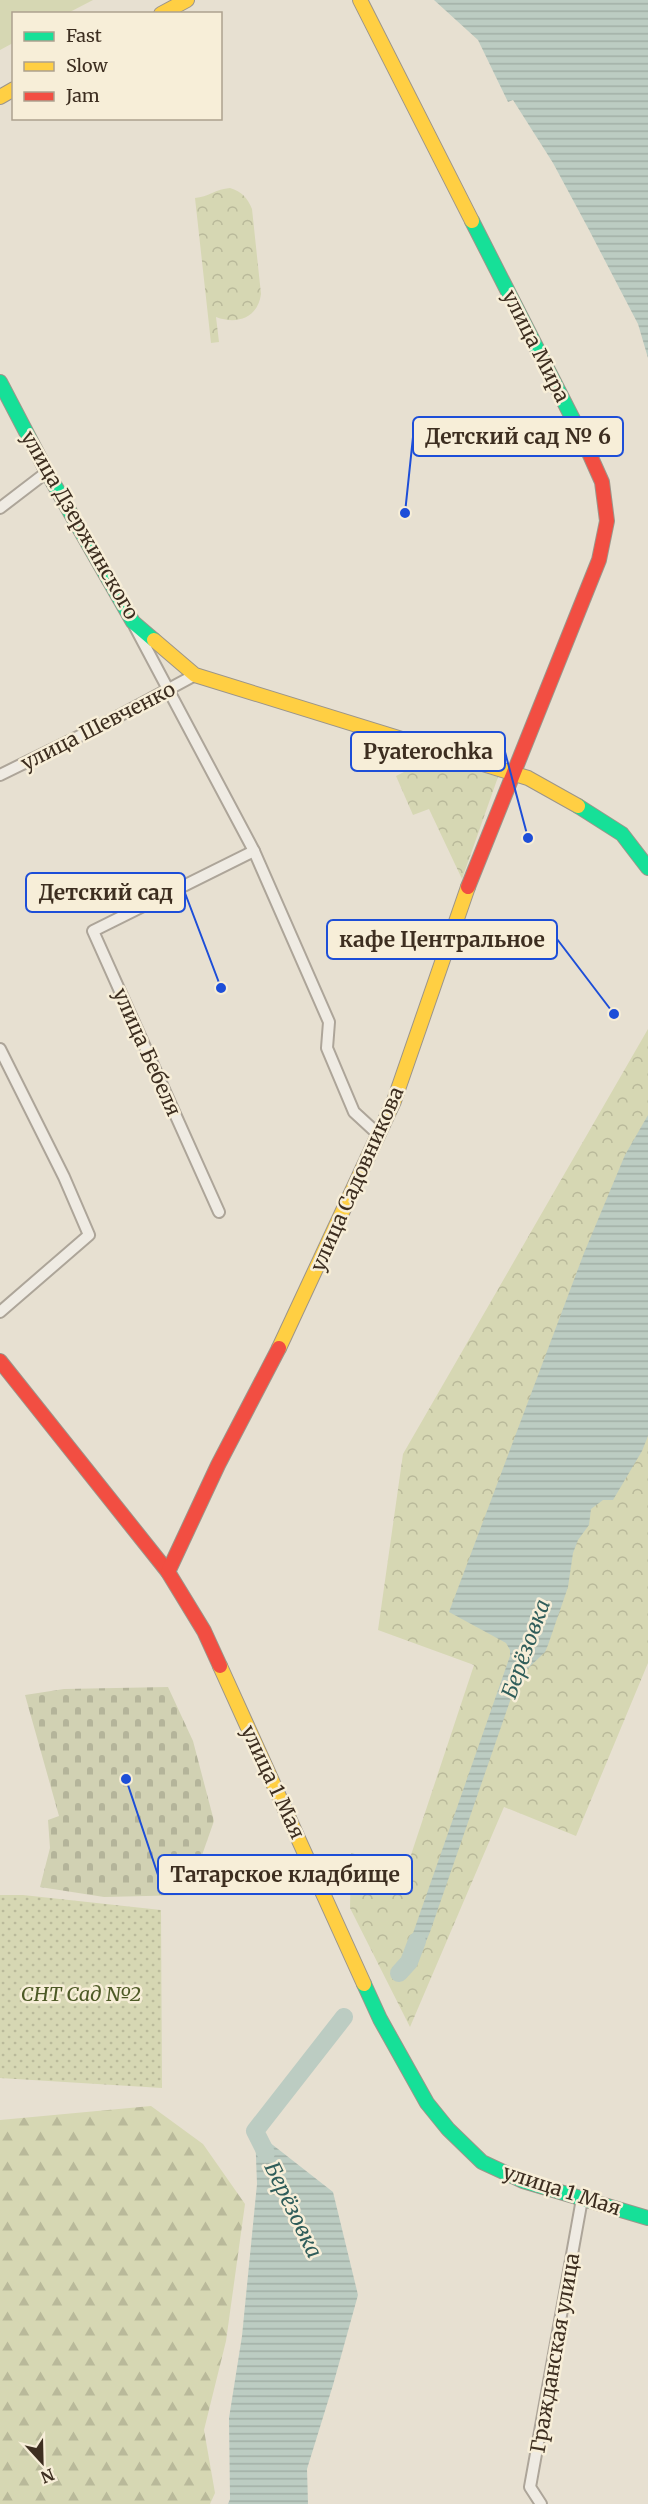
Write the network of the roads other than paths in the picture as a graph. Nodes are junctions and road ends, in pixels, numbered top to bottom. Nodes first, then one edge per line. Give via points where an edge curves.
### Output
1 (187, 0) edge
2 (360, 0) edge
3 (164, 12) edge
4 (0, 382) edge
5 (47, 472) junction
6 (0, 507) edge
7 (133, 622) junction
8 (195, 675) junction
9 (169, 690) junction
10 (512, 772) junction
11 (0, 775) edge
12 (254, 851) junction
13 (648, 868) edge
14 (0, 1049) edge
15 (379, 1135) junction
16 (219, 1212) dead end
17 (0, 1312) edge
18 (0, 1361) edge
19 (168, 1572) junction
20 (582, 2199) junction
21 (648, 2218) edge
22 (541, 2504) edge

1 - 3 main road
2 - 10 main road, улица Мира via 602,482 607,521 599,560
4 - 5 main road, улица Дзержинского
5 - 6 street
5 - 7 main road, улица Дзержинского
7 - 8 main road, улица Дзержинского
7 - 9 street
8 - 9 street, улица Шевченко
8 - 10 main road, улица Дзержинского
9 - 11 street, улица Шевченко
9 - 12 street
10 - 13 main road, улица Дзержинского via 600,818 622,834
10 - 15 main road, улица Садовникова
12 - 15 street via 329,1022 327,1048 354,1112
12 - 16 street, улица Бебеля via 93,931
14 - 17 street via 89,1235
15 - 19 main road, улица Садовникова via 295,1318 218,1465
18 - 19 main road, улица 1 Мая
19 - 20 main road, улица 1 Мая via 204,1631 380,2019 428,2103 482,2162 523,2181
20 - 21 main road, улица 1 Мая
20 - 22 street, Гражданская улица via 530,2487

